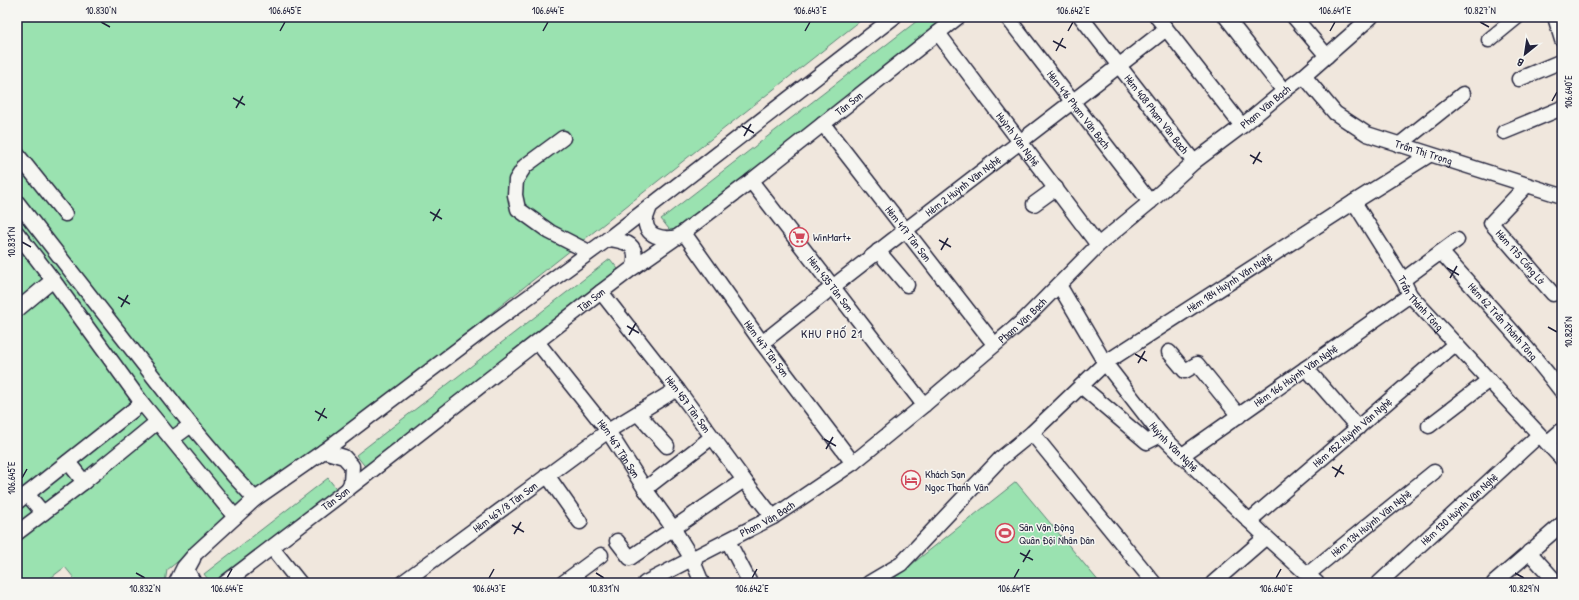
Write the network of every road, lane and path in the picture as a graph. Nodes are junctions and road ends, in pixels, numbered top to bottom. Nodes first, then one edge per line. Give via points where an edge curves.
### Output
1 (894, 17) edge
2 (958, 17) edge
3 (1007, 17) edge
4 (1081, 17) edge
5 (1157, 17) edge
6 (1226, 17) edge
7 (1294, 17) edge
8 (1371, 17) edge
9 (1517, 17) edge
10 (1555, 17) edge
11 (1166, 29) junction
12 (938, 33) junction
13 (1489, 40) dead end
14 (1562, 40) edge
15 (1327, 56) junction
16 (1562, 61) edge
17 (1119, 66) junction
18 (1304, 76) junction
19 (1519, 79) dead end
20 (1284, 91) junction
21 (1463, 94) dead end
22 (1073, 103) junction
23 (1562, 108) edge
24 (823, 124) junction
25 (1242, 126) junction
26 (1504, 132) dead end
27 (563, 138) dead end
28 (1021, 142) junction
29 (1399, 145) junction
30 (17, 154) edge
31 (1429, 155) junction
32 (1194, 162) junction
33 (751, 181) junction
34 (1527, 185) junction
35 (1056, 188) junction
36 (1562, 196) edge
37 (17, 202) edge
38 (1150, 202) junction
39 (1354, 202) junction
40 (1034, 204) dead end
41 (650, 206) junction
42 (65, 214) dead end
43 (905, 230) junction
44 (17, 233) edge
45 (41, 233) junction
46 (681, 235) junction
47 (608, 239) junction
48 (1457, 240) dead end
49 (1098, 244) junction
50 (27, 245) junction
51 (878, 251) junction
52 (589, 252) junction
53 (1441, 252) junction
54 (634, 267) junction
55 (53, 280) junction
56 (1403, 280) junction
57 (907, 285) dead end
58 (1059, 285) junction
59 (832, 287) junction
60 (601, 292) junction
61 (1552, 294) dead end
62 (1410, 295) junction
63 (17, 310) edge
64 (538, 343) junction
65 (762, 343) junction
66 (994, 344) junction
67 (1455, 344) junction
68 (1168, 352) dead end
69 (1105, 363) junction
70 (1306, 368) junction
71 (1489, 380) junction
72 (1080, 386) junction
73 (677, 389) junction
74 (1562, 392) edge
75 (142, 402) junction
76 (924, 405) junction
77 (638, 414) junction
78 (1239, 416) junction
79 (157, 422) junction
80 (191, 425) junction
81 (1429, 426) dead end
82 (1358, 428) junction
83 (1562, 430) edge
84 (608, 432) junction
85 (1032, 433) junction
86 (1161, 435) junction
87 (712, 437) junction
88 (172, 439) junction
89 (1543, 439) junction
90 (667, 446) dead end
91 (324, 451) junction
92 (1182, 456) junction
93 (1562, 459) edge
94 (68, 462) junction
95 (853, 462) junction
96 (1434, 472) dead end
97 (547, 475) junction
98 (744, 480) junction
99 (84, 482) junction
100 (645, 489) junction
101 (348, 490) junction
102 (22, 498) edge
103 (255, 500) junction
104 (43, 513) junction
105 (235, 517) junction
106 (773, 517) junction
107 (1249, 521) junction
108 (580, 522) dead end
109 (1562, 524) edge
110 (673, 528) junction
111 (17, 533) edge
112 (1266, 537) junction
113 (617, 541) dead end
114 (728, 541) junction
115 (272, 548) junction
116 (1529, 552) junction
117 (196, 553) junction
118 (601, 555) dead end
119 (692, 559) junction
120 (1313, 578) edge
121 (176, 583) edge
122 (194, 583) edge
123 (225, 583) edge
124 (300, 583) edge
125 (402, 583) edge
126 (563, 583) edge
127 (645, 583) edge
128 (702, 583) edge
129 (750, 583) edge
130 (869, 583) edge
131 (1154, 583) edge
132 (1213, 583) edge
133 (1379, 583) edge
134 (1494, 583) edge
135 (1558, 583) edge

1 - 41 street
2 - 12 street, Tân Sơn
3 - 22 street, Hẻm 416 Phạm Văn Bạch
4 - 17 street, Hẻm 408 Phạm Văn Bạch
5 - 11 street
6 - 20 street
7 - 15 street
8 - 15 street, Phạm Văn Bạch
9 - 13 street
10 - 14 street
11 - 17 street, Hẻm 408 Phạm Văn Bạch
11 - 25 street
12 - 24 street, Tân Sơn
12 - 28 street, Huỳnh Văn Nghệ
15 - 18 street, Phạm Văn Bạch
16 - 19 street
17 - 22 street, Hẻm 2 Huỳnh Văn Nghệ
17 - 32 street, Hẻm 408 Phạm Văn Bạch
18 - 20 street, Phạm Văn Bạch
18 - 29 street, Trần Thị Trọng via 1335,113 1367,134
20 - 25 street, Phạm Văn Bạch
21 - 29 street
22 - 28 street, Hẻm 2 Huỳnh Văn Nghệ
22 - 38 street, Hẻm 416 Phạm Văn Bạch
23 - 26 street
24 - 33 street, Tân Sơn
24 - 43 street, Hẻm 417 Tân Sơn
25 - 32 street, Phạm Văn Bạch
27 - 52 street via 524,166 516,180 518,209 550,232
28 - 35 street, Huỳnh Văn Nghệ
28 - 43 street, Hẻm 2 Huỳnh Văn Nghệ
29 - 31 street, Trần Thị Trọng
30 - 42 street
31 - 34 street, Trần Thị Trọng
31 - 39 street
32 - 38 street, Phạm Văn Bạch
33 - 46 street, Tân Sơn
33 - 59 street, Hẻm 435 Tân Sơn
34 - 36 street, Trần Thị Trọng
34 - 61 street, Hẻm 175 Cống Lở via 1491,223
35 - 40 street
35 - 49 street, Huỳnh Văn Nghệ
37 - 45 street
38 - 49 street, Phạm Văn Bạch
39 - 56 street, Trần Thánh Tông
39 - 69 street, Hẻm 184 Huỳnh Văn Nghệ
41 - 46 street via 646,218 649,232 667,240
41 - 47 street
43 - 51 street, Hẻm 2 Huỳnh Văn Nghệ
43 - 66 street, Hẻm 417 Tân Sơn
44 - 50 street
45 - 50 street
45 - 80 street
46 - 54 street, Tân Sơn
46 - 65 street, Hẻm 447 Tân Sơn
47 - 52 street
47 - 54 street via 625,241 634,249
48 - 53 street
49 - 58 street, Phạm Văn Bạch
50 - 55 street
51 - 57 street
51 - 59 street, Hẻm 2 Huỳnh Văn Nghệ
52 - 91 street
53 - 56 street
53 - 74 street, Hẻm 62 Trần Thánh Tông via 1546,370
54 - 60 street, Tân Sơn
55 - 63 street
55 - 75 street
56 - 62 street, Trần Thánh Tông
58 - 66 street, Phạm Văn Bạch via 1025,319
58 - 69 street, Huỳnh Văn Nghệ
59 - 65 street, Hẻm 2 Huỳnh Văn Nghệ
59 - 76 street, Hẻm 435 Tân Sơn
60 - 64 street, Tân Sơn
60 - 73 street, Hẻm 457 Tân Sơn
62 - 67 street, Trần Thánh Tông
62 - 70 street, Hẻm 166 Huỳnh Văn Nghệ
64 - 84 street, Hẻm 467 Tân Sơn
64 - 101 street, Tân Sơn
65 - 95 street, Hẻm 447 Tân Sơn
66 - 76 street, Phạm Văn Bạch
67 - 71 street, Trần Thánh Tông
67 - 82 street, Hẻm 152 Huỳnh Văn Nghệ
68 - 78 street via 1185,371 1197,364
69 - 72 street, Hẻm 184 Huỳnh Văn Nghệ
69 - 86 street, Huỳnh Văn Nghệ
70 - 78 street, Hẻm 166 Huỳnh Văn Nghệ
70 - 82 street
71 - 81 street
71 - 89 street, Trần Thánh Tông
72 - 85 street, Hẻm 184 Huỳnh Văn Nghệ
72 - 86 street via 1146,442
73 - 77 street, Hẻm 467/8 Tân Sơn
73 - 87 street, Hẻm 457 Tân Sơn
75 - 79 street
75 - 94 street
76 - 95 street, Phạm Văn Bạch
77 - 84 street, Hẻm 467/8 Tân Sơn
77 - 90 street
78 - 92 street, Hẻm 166 Huỳnh Văn Nghệ
79 - 88 street
79 - 99 street
80 - 88 street
80 - 103 street
82 - 107 street, Hẻm 152 Huỳnh Văn Nghệ
83 - 89 street
84 - 97 street, Hẻm 467/8 Tân Sơn
84 - 100 street, Hẻm 467 Tân Sơn
85 - 130 street, Hẻm 184 Huỳnh Văn Nghệ via 1000,459 901,564
85 - 131 street
86 - 92 street, Huỳnh Văn Nghệ
87 - 98 street, Hẻm 457 Tân Sơn
87 - 100 street
88 - 105 street
89 - 93 street, Trần Thánh Tông
89 - 133 street, Hẻm 130 Huỳnh Văn Nghệ
91 - 101 street via 344,457 352,466
91 - 103 street
92 - 107 street, Huỳnh Văn Nghệ
94 - 99 street
94 - 102 street
95 - 106 street, Phạm Văn Bạch
96 - 120 street, Hẻm 134 Huỳnh Văn Nghệ
97 - 108 street
97 - 125 street, Hẻm 467/8 Tân Sơn
98 - 106 street, Hẻm 457 Tân Sơn
98 - 110 street
99 - 104 street
100 - 110 street, Hẻm 467 Tân Sơn
101 - 115 street, Tân Sơn
102 - 104 street
103 - 105 street
104 - 111 street
105 - 117 street
106 - 114 street, Phạm Văn Bạch
107 - 112 street, Huỳnh Văn Nghệ
109 - 116 street
110 - 113 street via 630,558
110 - 119 street, Hẻm 467 Tân Sơn
112 - 120 street, Huỳnh Văn Nghệ
112 - 132 street
114 - 119 street, Phạm Văn Bạch
114 - 129 street
115 - 123 street, Tân Sơn
115 - 124 street
116 - 134 street
116 - 135 street
117 - 121 street via 184,567
117 - 122 street via 188,570
118 - 126 street
119 - 127 street, Phạm Văn Bạch
119 - 128 street, Hẻm 467 Tân Sơn

